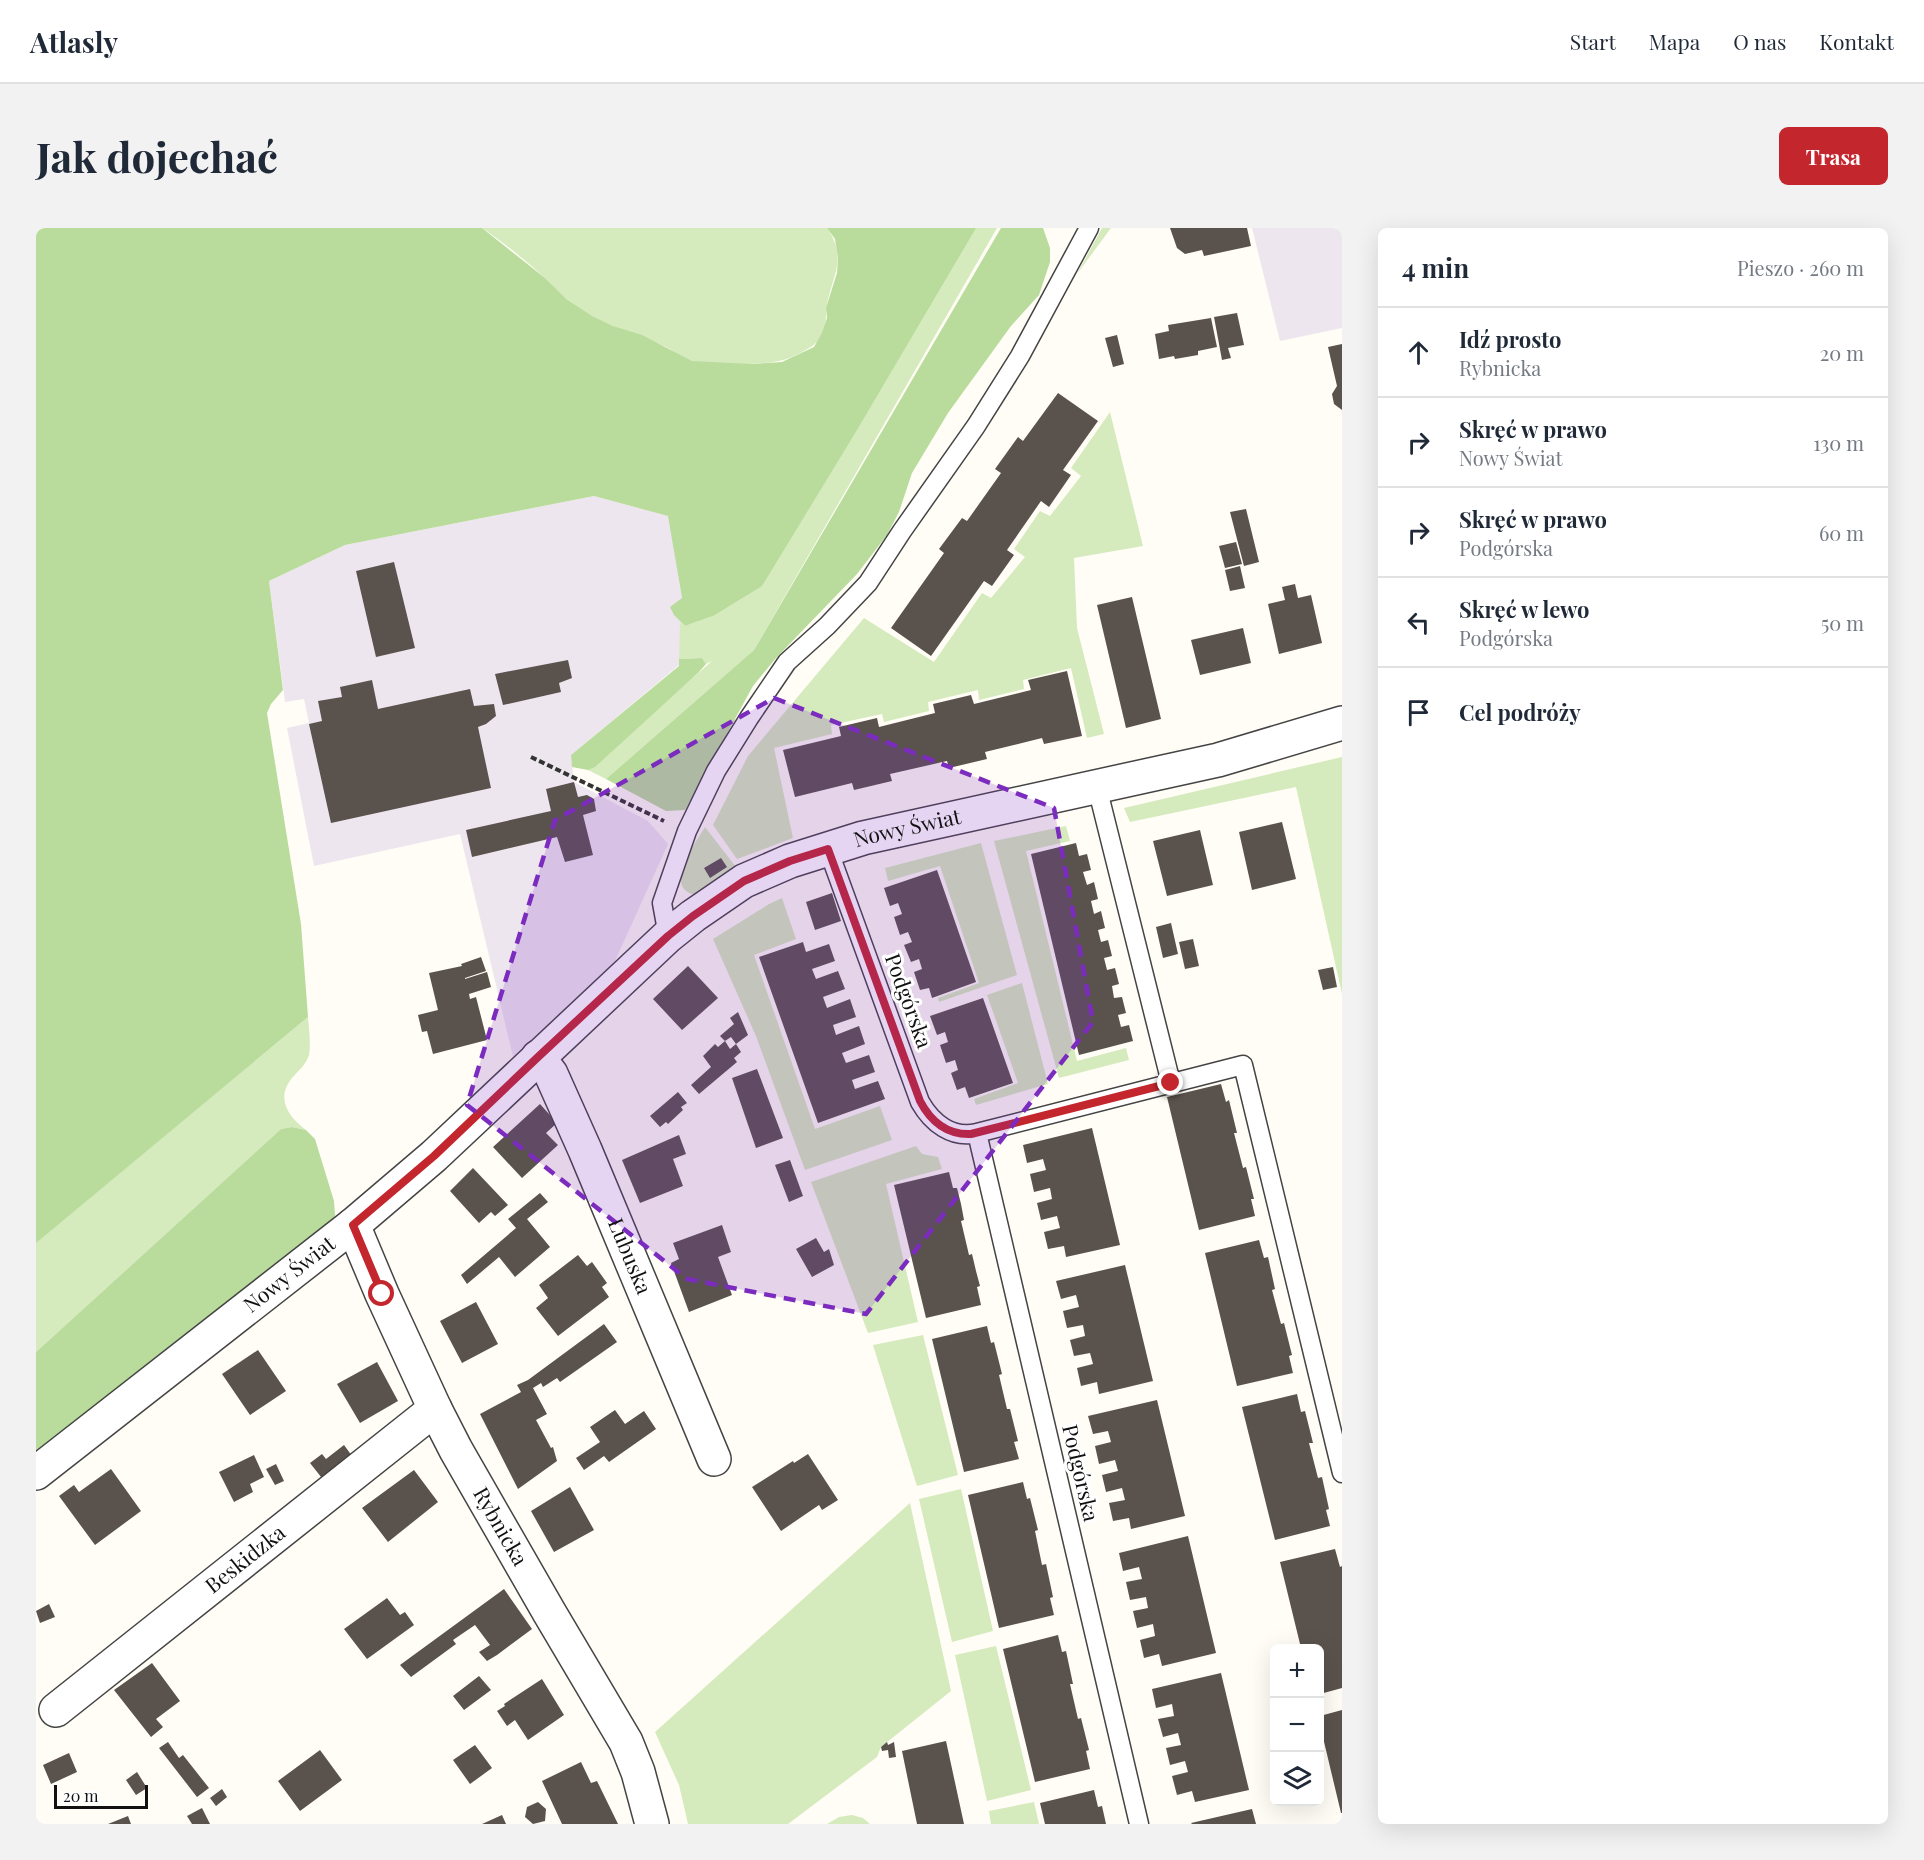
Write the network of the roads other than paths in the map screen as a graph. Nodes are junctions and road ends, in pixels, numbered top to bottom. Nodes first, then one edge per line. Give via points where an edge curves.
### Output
1 (1089, 228) edge
2 (1342, 723) edge
3 (1097, 787) junction
4 (828, 849) junction
5 (668, 936) junction
6 (538, 1057) junction
7 (1171, 1083) junction
8 (978, 1133) junction
9 (353, 1225) junction
10 (435, 1409) junction
11 (714, 1459) dead end
12 (36, 1473) edge
13 (1342, 1473) edge
14 (56, 1710) dead end
15 (652, 1824) edge
16 (1139, 1824) edge

1 - 5 lane via 1020,356 868,583 787,662 748,718 687,831 662,903
2 - 3 street, Nowy Świat via 1218,760
3 - 4 street, Nowy Świat
3 - 7 lane
4 - 5 street, Nowy Świat via 744,881
4 - 8 lane, Podgórska via 920,1101 940,1126 960,1135
5 - 6 street, Nowy Świat
6 - 9 street, Nowy Świat via 434,1156
6 - 11 street, Lubuska via 551,1074 585,1150
7 - 8 lane, Podgórska
7 - 13 lane, Podgórska via 1243,1065
8 - 16 lane, Podgórska
9 - 10 street, Rybnicka
9 - 12 street, Nowy Świat
10 - 14 street, Beskidzka
10 - 15 street, Rybnicka via 626,1742

